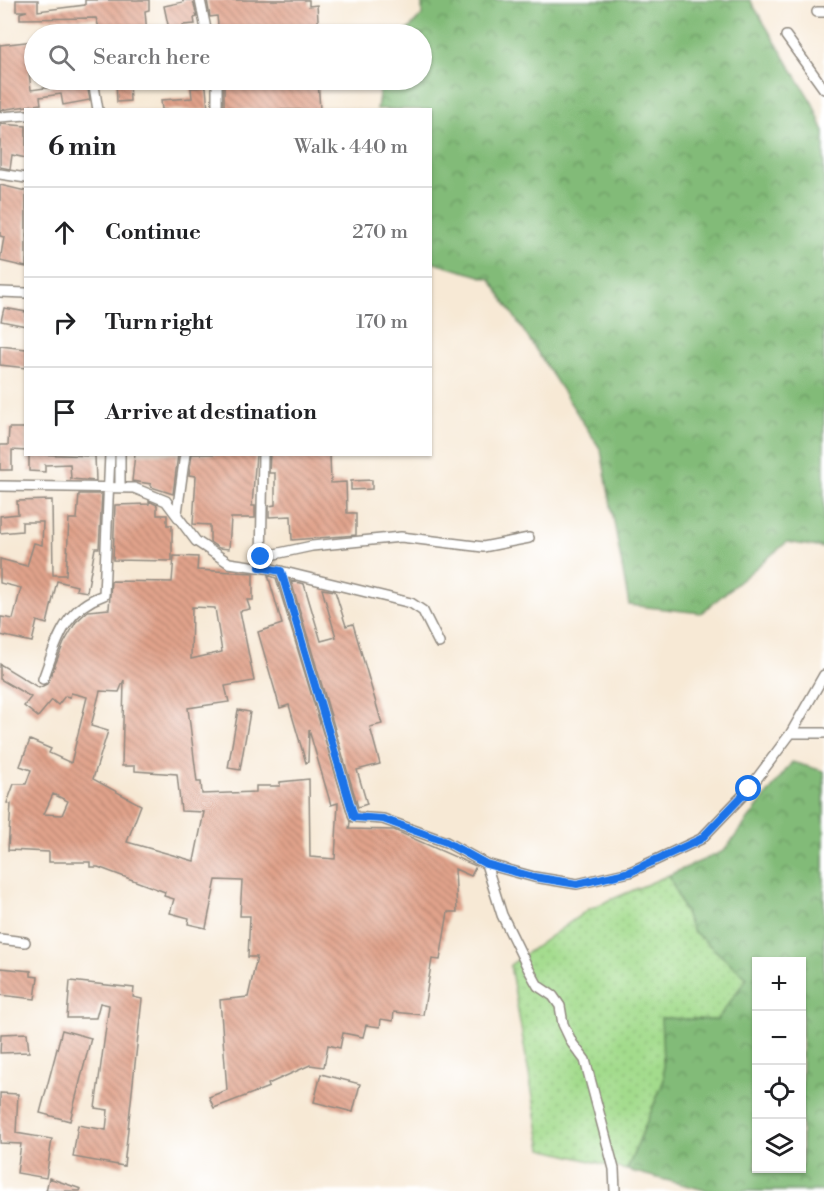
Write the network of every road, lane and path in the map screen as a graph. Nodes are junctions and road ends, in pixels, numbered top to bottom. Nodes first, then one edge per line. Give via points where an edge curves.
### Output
1 (200, 0) edge
2 (205, 24) edge
3 (786, 36) dead end
4 (824, 89) edge
5 (95, 90) edge
6 (218, 90) edge
7 (98, 108) edge
8 (217, 108) edge
9 (24, 115) edge
10 (0, 117) edge
11 (0, 174) edge
12 (24, 178) edge
13 (0, 292) edge
14 (24, 293) edge
15 (110, 456) edge
16 (120, 456) edge
17 (185, 456) edge
18 (263, 456) edge
19 (0, 486) edge
20 (115, 486) junction
21 (177, 513) junction
22 (529, 538) dead end
23 (261, 562) junction
24 (281, 571) junction
25 (439, 643) dead end
26 (824, 675) edge
27 (43, 679) dead end
28 (791, 733) junction
29 (824, 733) edge
30 (486, 864) junction
31 (0, 939) edge
32 (26, 942) dead end
33 (615, 1191) edge

1 - 2 street
3 - 4 street
5 - 7 street
6 - 8 street
9 - 10 street
11 - 12 street
13 - 14 street
15 - 20 street
16 - 20 street
17 - 21 street
18 - 23 street
19 - 20 street
20 - 21 street via 150,494 166,501
20 - 27 street via 104,595 78,608 64,625
21 - 23 street via 196,541 214,555 229,563
22 - 23 street via 483,547 401,537 312,546
23 - 24 street
24 - 25 street via 411,603 423,611
24 - 30 street via 354,817 383,819 446,842
26 - 28 street
28 - 29 street
28 - 30 street via 749,789 701,839 630,872 577,884
30 - 33 street via 502,915 528,968 538,986 560,1006 563,1024 585,1060 614,1169
31 - 32 street

